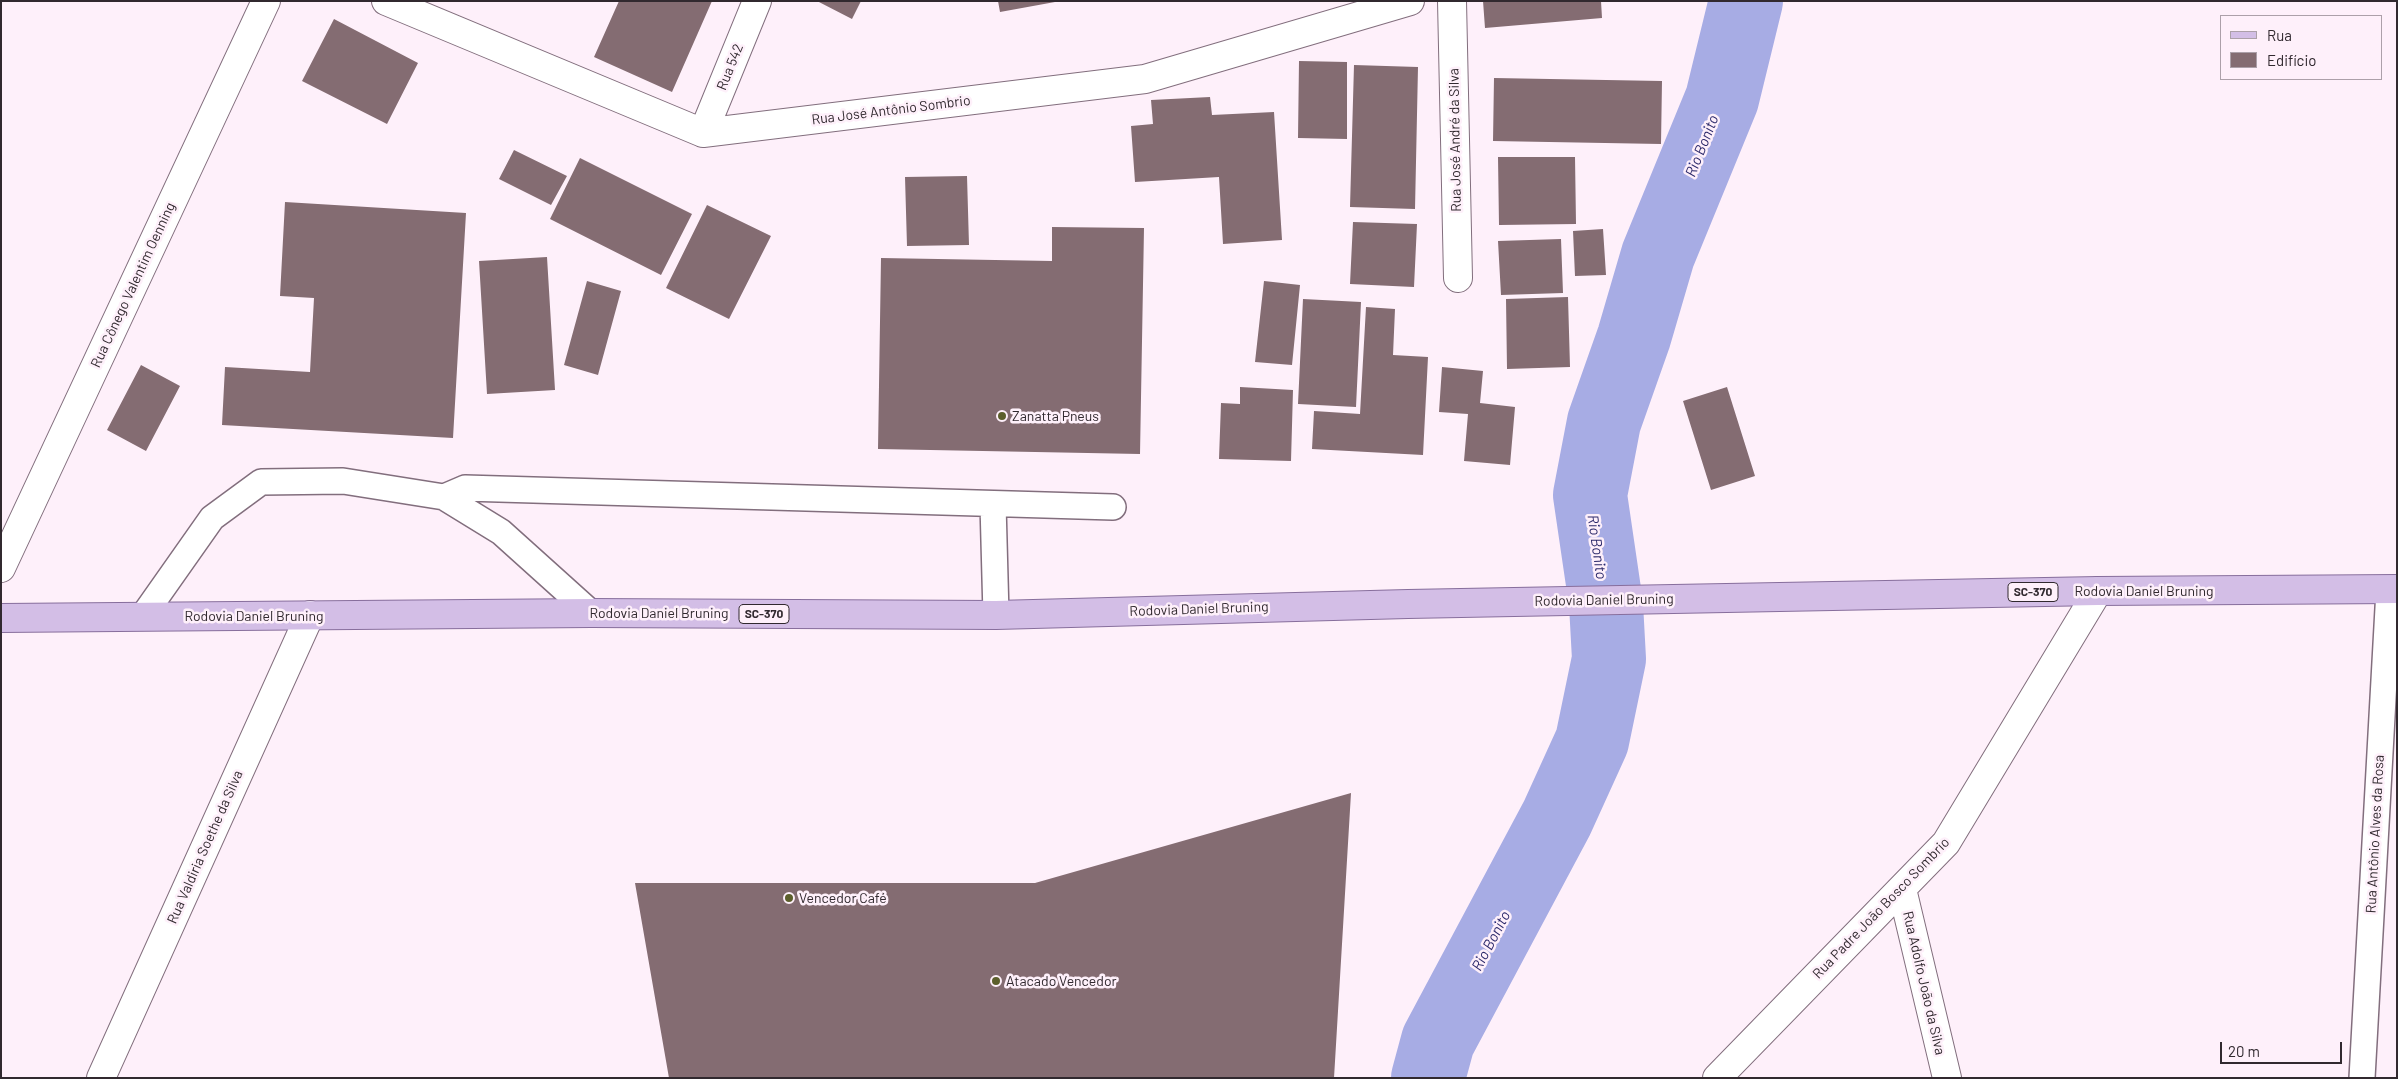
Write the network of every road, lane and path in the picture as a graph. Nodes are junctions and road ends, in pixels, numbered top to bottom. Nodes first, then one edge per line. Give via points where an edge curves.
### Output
1 (266, 1) edge
2 (386, 1) edge
3 (757, 1) edge
4 (1410, 1) edge
5 (1452, 1) edge
6 (703, 133) junction
7 (1458, 278) dead end
8 (444, 497) junction
9 (994, 504) junction
10 (1113, 507) dead end
11 (1, 568) edge
12 (2393, 590) edge
13 (2098, 591) junction
14 (591, 613) junction
15 (310, 615) junction
16 (996, 615) junction
17 (143, 616) junction
18 (1, 618) edge
19 (1902, 889) junction
20 (100, 1078) edge
21 (1717, 1078) edge
22 (1947, 1078) edge
23 (2362, 1078) edge

1 - 11 street, Rua Cônego Valentim Oenning
2 - 6 street, Rua José Antônio Sombrio
3 - 6 street, Rua 542
4 - 6 street, Rua José Antônio Sombrio via 1145,79
5 - 7 street, Rua José André da Silva
8 - 9 lane via 464,488
8 - 14 lane via 502,532
8 - 17 lane via 343,481 261,482 212,518
9 - 10 lane
9 - 16 lane
12 - 13 main road, Rodovia Daniel Bruning / SC-370
12 - 23 lane, Rua Antônio Alves da Rosa
13 - 16 main road, Rodovia Daniel Bruning / SC-370
13 - 19 street, Rua Padre João Bosco Sombrio via 1946,843
14 - 15 main road, Rodovia Daniel Bruning / SC-370
14 - 16 main road, Rodovia Daniel Bruning / SC-370
15 - 17 main road, Rodovia Daniel Bruning / SC-370
15 - 20 street, Rua Valdiria Soethe da Silva
17 - 18 main road, Rodovia Daniel Bruning / SC-370
19 - 21 street, Rua Padre João Bosco Sombrio
19 - 22 street, Rua Adolfo João da Silva

